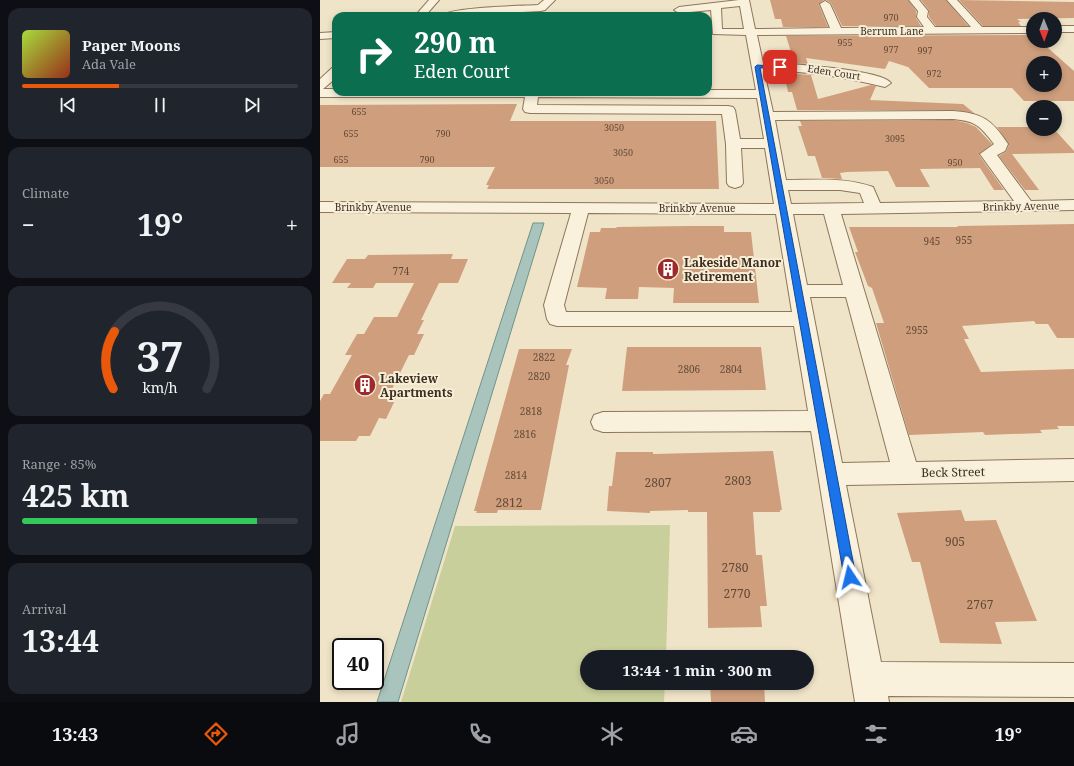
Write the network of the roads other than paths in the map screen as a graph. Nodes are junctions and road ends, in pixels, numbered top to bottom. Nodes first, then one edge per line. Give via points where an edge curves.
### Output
1 (434, 0) edge
2 (550, 0) edge
3 (914, 0) edge
4 (952, 0) edge
5 (744, 1) edge
6 (825, 4) dead end
7 (716, 6) junction
8 (679, 10) dead end
9 (424, 12) edge
10 (472, 12) edge
11 (801, 19) dead end
12 (770, 23) dead end
13 (750, 28) junction
14 (1062, 29) edge
15 (1074, 29) edge
16 (980, 30) junction
17 (1026, 30) edge
18 (932, 31) junction
19 (962, 31) junction
20 (712, 32) edge
21 (805, 32) junction
22 (837, 32) junction
23 (332, 35) edge
24 (320, 36) edge
25 (990, 42) dead end
26 (757, 67) junction
27 (332, 75) edge
28 (886, 83) dead end
29 (320, 86) edge
30 (320, 93) edge
31 (332, 93) edge
32 (712, 94) edge
33 (763, 94) junction
34 (532, 96) edge
35 (767, 116) junction
36 (771, 143) junction
37 (733, 144) junction
38 (735, 183) dead end
39 (780, 197) junction
40 (1074, 205) edge
41 (1026, 206) junction
42 (320, 207) edge
43 (581, 208) junction
44 (831, 209) junction
45 (874, 209) junction
46 (798, 291) junction
47 (854, 291) junction
48 (803, 319) junction
49 (821, 421) junction
50 (603, 422) dead end
51 (1074, 470) edge
52 (906, 473) junction
53 (831, 474) junction
54 (1074, 680) edge
55 (870, 691) edge

1 - 9 street
2 - 10 street via 541,8
3 - 18 street via 923,11 922,18
4 - 16 street
5 - 7 street
5 - 13 street
6 - 22 street
7 - 8 street
7 - 20 street
11 - 21 street
12 - 13 street
13 - 20 street
13 - 21 street, Berrum Lane
13 - 26 street
14 - 15 street
16 - 17 street, Berrum Lane
16 - 19 street, Berrum Lane
18 - 19 street, Berrum Lane
18 - 22 street, Berrum Lane
19 - 25 street via 971,37
21 - 22 street, Berrum Lane
23 - 24 street
26 - 28 street, Eden Court via 815,68
26 - 33 street
27 - 29 street
30 - 31 street
32 - 33 street
33 - 35 street
34 - 37 street via 530,109 728,110
35 - 36 street
35 - 41 street via 975,117 984,121 1001,144 1000,148 988,154
36 - 37 street
36 - 39 street
37 - 38 street
39 - 43 street, Brinkby Avenue
39 - 44 street, Brinkby Avenue
39 - 45 street via 831,185 864,188 868,190
39 - 46 street
40 - 41 street, Brinkby Avenue
41 - 45 street, Brinkby Avenue
42 - 43 street, Brinkby Avenue
43 - 48 street via 554,305 558,319
44 - 45 street, Brinkby Avenue
44 - 47 street
46 - 47 street
46 - 48 street
47 - 52 street
48 - 49 street
49 - 50 street
49 - 53 street
51 - 52 street, Beck Street
52 - 53 street, Beck Street
53 - 55 street
54 - 55 street

